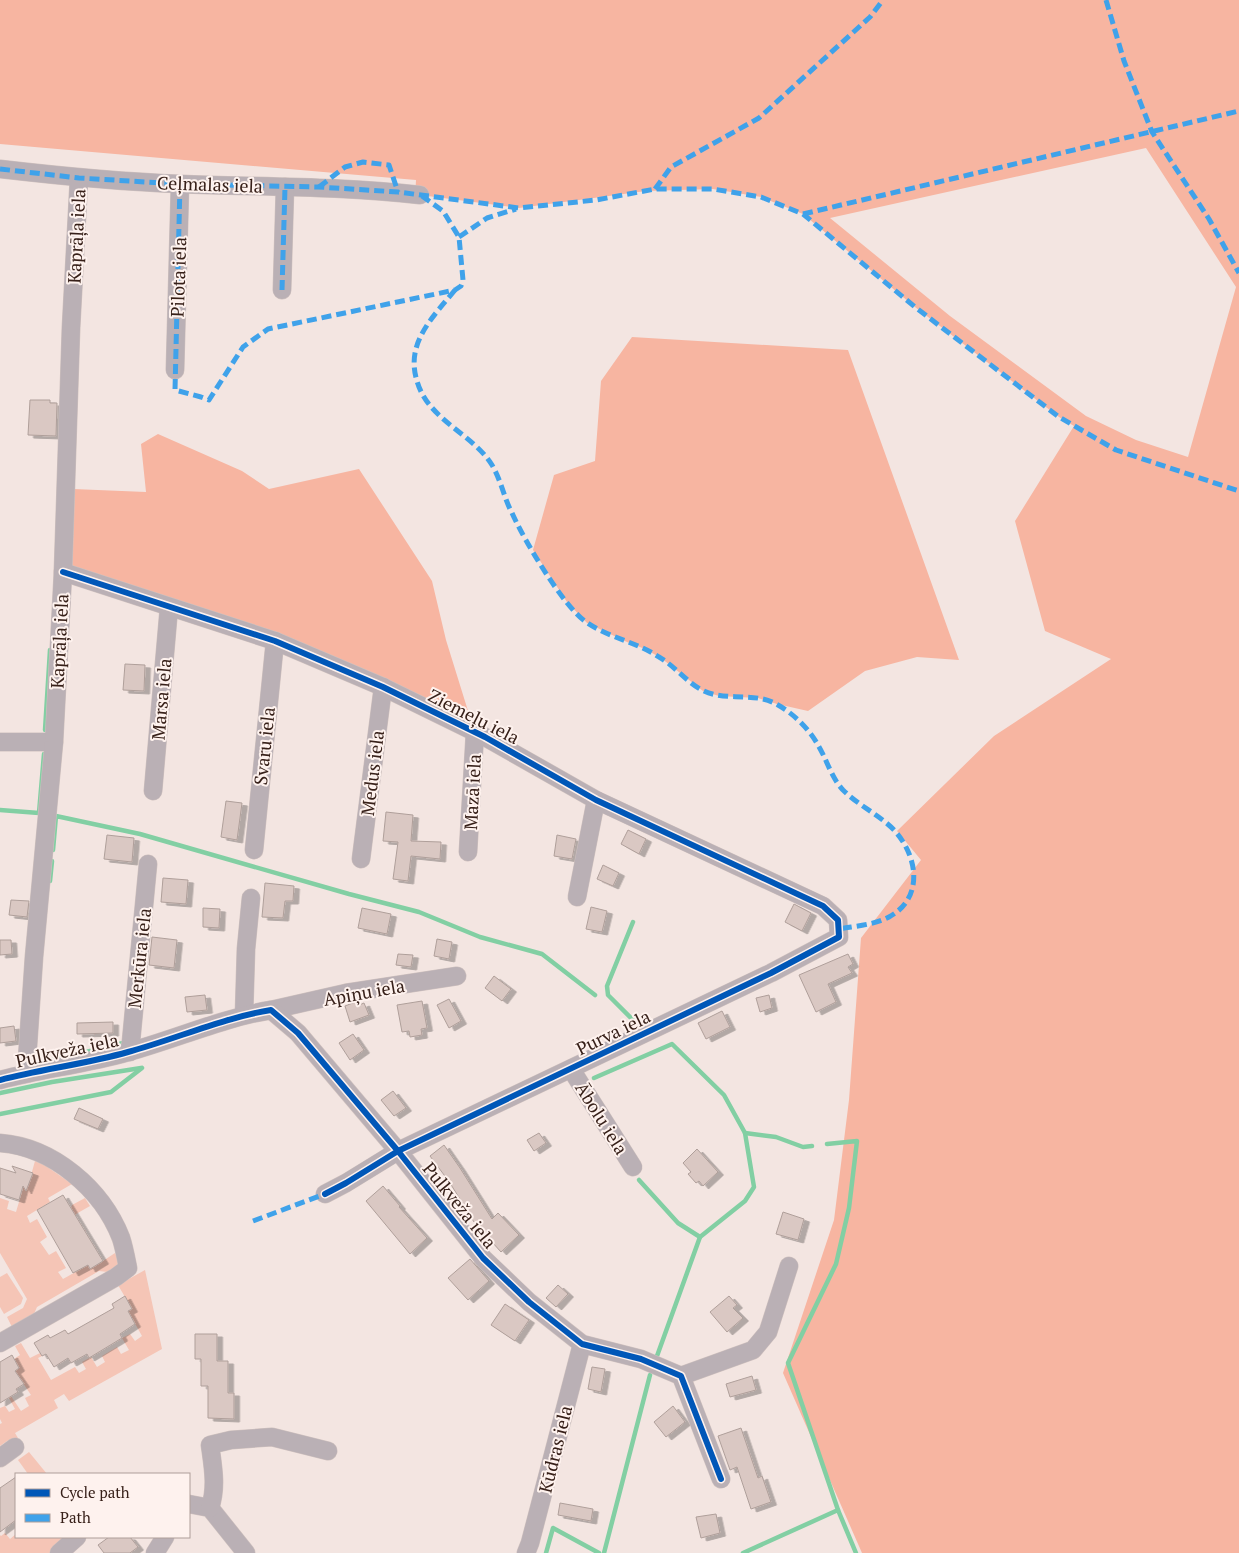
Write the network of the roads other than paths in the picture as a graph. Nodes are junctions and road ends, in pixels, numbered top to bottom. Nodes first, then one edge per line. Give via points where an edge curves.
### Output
1 (0, 170) edge
2 (79, 178) junction
3 (180, 184) junction
4 (284, 187) junction
5 (420, 195) dead end
6 (282, 290) dead end
7 (175, 370) dead end
8 (63, 572) junction
9 (169, 607) junction
10 (275, 641) junction
11 (383, 687) junction
12 (475, 732) junction
13 (0, 742) edge
14 (54, 742) junction
15 (154, 791) dead end
16 (596, 800) junction
17 (254, 850) dead end
18 (468, 852) dead end
19 (361, 859) dead end
20 (148, 864) dead end
21 (577, 897) dead end
22 (251, 898) dead end
23 (839, 937) joint
24 (457, 976) dead end
25 (271, 1010) junction
26 (244, 1014) junction
27 (130, 1052) junction
28 (571, 1069) junction
29 (29, 1073) junction
30 (0, 1080) edge
31 (0, 1143) edge
32 (398, 1151) junction
33 (633, 1167) dead end
34 (325, 1194) dead end
35 (789, 1266) dead end
36 (0, 1343) edge
37 (582, 1344) junction
38 (681, 1376) junction
39 (15, 1447) dead end
40 (328, 1451) dead end
41 (0, 1458) edge
42 (721, 1479) dead end
43 (190, 1504) edge
44 (210, 1508) junction
45 (76, 1538) edge
46 (164, 1538) edge
47 (59, 1553) edge
48 (155, 1553) edge
49 (246, 1553) edge
50 (526, 1553) edge

1 - 2 street, Ceļmalas iela
2 - 3 street, Ceļmalas iela
2 - 8 street, Kaprāļa iela
3 - 4 street, Ceļmalas iela
3 - 7 street, Pilota iela
4 - 5 street, Ceļmalas iela
4 - 6 street
8 - 9 street, Ziemeļu iela
8 - 14 street, Kaprāļa iela
9 - 10 street, Ziemeļu iela
9 - 15 street, Marsa iela
10 - 11 street, Ziemeļu iela
10 - 17 street, Svaru iela
11 - 12 street, Ziemeļu iela
11 - 19 street, Medus iela
12 - 16 street, Ziemeļu iela
12 - 18 street, Mazā iela
13 - 14 street
14 - 29 street, Kaprāļa iela via 34,957 27,1060
16 - 21 street
16 - 23 street, Ziemeļu iela via 823,906 838,920
20 - 27 street, Merkūra iela
22 - 26 street
23 - 28 street, Purva iela
24 - 25 street, Apiņu iela
25 - 26 street, Pulkveža iela
25 - 32 street, Pulkveža iela via 298,1033
26 - 27 street, Pulkveža iela
27 - 29 street, Pulkveža iela
28 - 32 street, Purva iela
28 - 33 street, Ābolu iela
29 - 30 street, Pulkveža iela
31 - 36 street via 32,1150 74,1173 104,1207 121,1238 128,1268
32 - 34 street, Purva iela
32 - 37 street, Pulkveža iela via 483,1258 529,1302
35 - 38 street via 768,1332 753,1350
37 - 38 street, Pulkveža iela via 641,1359
37 - 50 street, Kūdras iela
38 - 42 street
39 - 41 street
40 - 44 street via 272,1437 210,1445 215,1487
43 - 44 street
44 - 49 street
45 - 47 street
46 - 48 street

